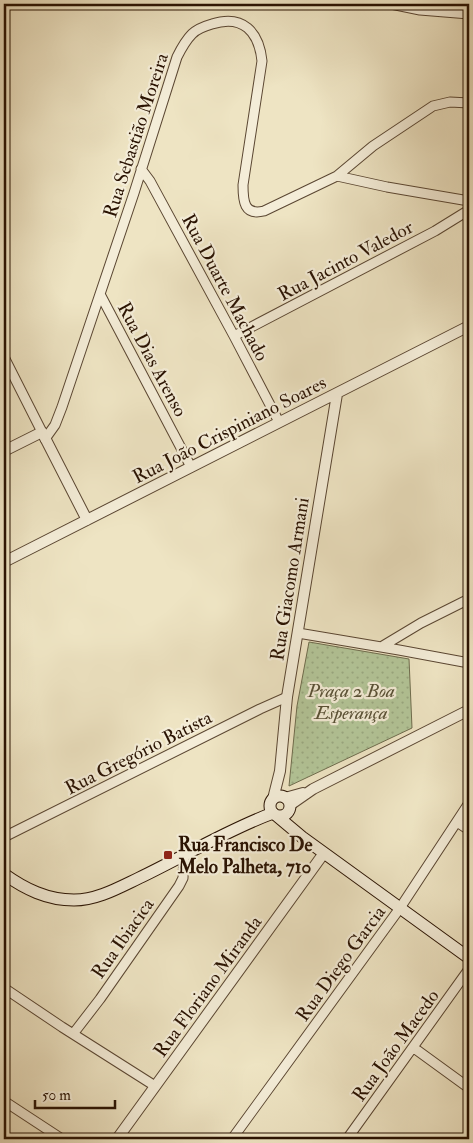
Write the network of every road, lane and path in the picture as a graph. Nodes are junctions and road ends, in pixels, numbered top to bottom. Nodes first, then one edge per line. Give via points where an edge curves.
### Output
1 (391, 4) edge
2 (469, 14) edge
3 (469, 103) edge
4 (140, 169) junction
5 (337, 176) junction
6 (469, 201) edge
7 (469, 210) edge
8 (100, 294) junction
9 (469, 326) edge
10 (234, 336) junction
11 (4, 357) edge
12 (338, 394) junction
13 (279, 422) junction
14 (43, 435) junction
15 (4, 451) edge
16 (192, 467) junction
17 (87, 520) junction
18 (4, 562) edge
19 (469, 599) edge
20 (298, 633) junction
21 (381, 648) junction
22 (469, 663) edge
23 (287, 696) junction
24 (469, 710) edge
25 (469, 803) edge
26 (280, 806) junction
27 (457, 822) junction
28 (469, 830) edge
29 (4, 837) edge
30 (324, 853) junction
31 (184, 856) junction
32 (4, 874) edge
33 (400, 908) junction
34 (469, 958) edge
35 (469, 969) edge
36 (4, 988) edge
37 (73, 1034) junction
38 (414, 1048) junction
39 (155, 1086) junction
40 (469, 1088) edge
41 (4, 1101) edge
42 (469, 1134) edge
43 (62, 1139) edge
44 (117, 1139) edge
45 (232, 1139) edge
46 (347, 1139) edge
47 (465, 1139) edge

1 - 2 street
3 - 5 street, Rua Sebastião Moreira via 441,103 426,110 373,146
4 - 5 street, Rua Sebastião Moreira via 182,46 193,33 204,27 228,21 247,26 260,47 262,61 243,185 243,198 249,210 264,211
4 - 8 street, Rua Sebastião Moreira
4 - 10 street, Rua Duarte Machado via 150,181
5 - 6 street
7 - 10 street, Rua Jacinto Valedor
8 - 14 street, Rua Sebastião Moreira via 55,425
8 - 16 street, Rua Dias Arenso
9 - 12 street, Rua João Crispiniano Soares
10 - 13 street, Rua Duarte Machado
11 - 14 street
12 - 13 street, Rua João Crispiniano Soares
12 - 20 street, Rua Giacomo Armani
13 - 16 street, Rua João Crispiniano Soares
14 - 15 street
14 - 17 street
16 - 17 street, Rua João Crispiniano Soares
17 - 18 street, Rua João Crispiniano Soares
19 - 21 street
20 - 21 street
20 - 23 street, Rua Giacomo Armani
21 - 22 street
23 - 26 street, Rua Giacomo Armani
23 - 29 street, Rua Gregório Batista
24 - 26 street
25 - 27 street, Rua Diego Garcia
26 - 30 main road via 302,837
26 - 31 main road
27 - 28 street
27 - 33 street, Rua Diego Garcia
30 - 33 main road
30 - 39 street, Rua Floriano Miranda
31 - 32 main road via 103,894 81,899 48,897
31 - 37 street, Rua Ibiacica via 184,878
33 - 34 main road
33 - 45 street, Rua Diego Garcia
35 - 38 street, Rua João Macedo
36 - 37 street
37 - 39 street
38 - 40 street
38 - 46 street, Rua João Macedo
39 - 44 street, Rua Floriano Miranda
41 - 43 street
42 - 47 street

